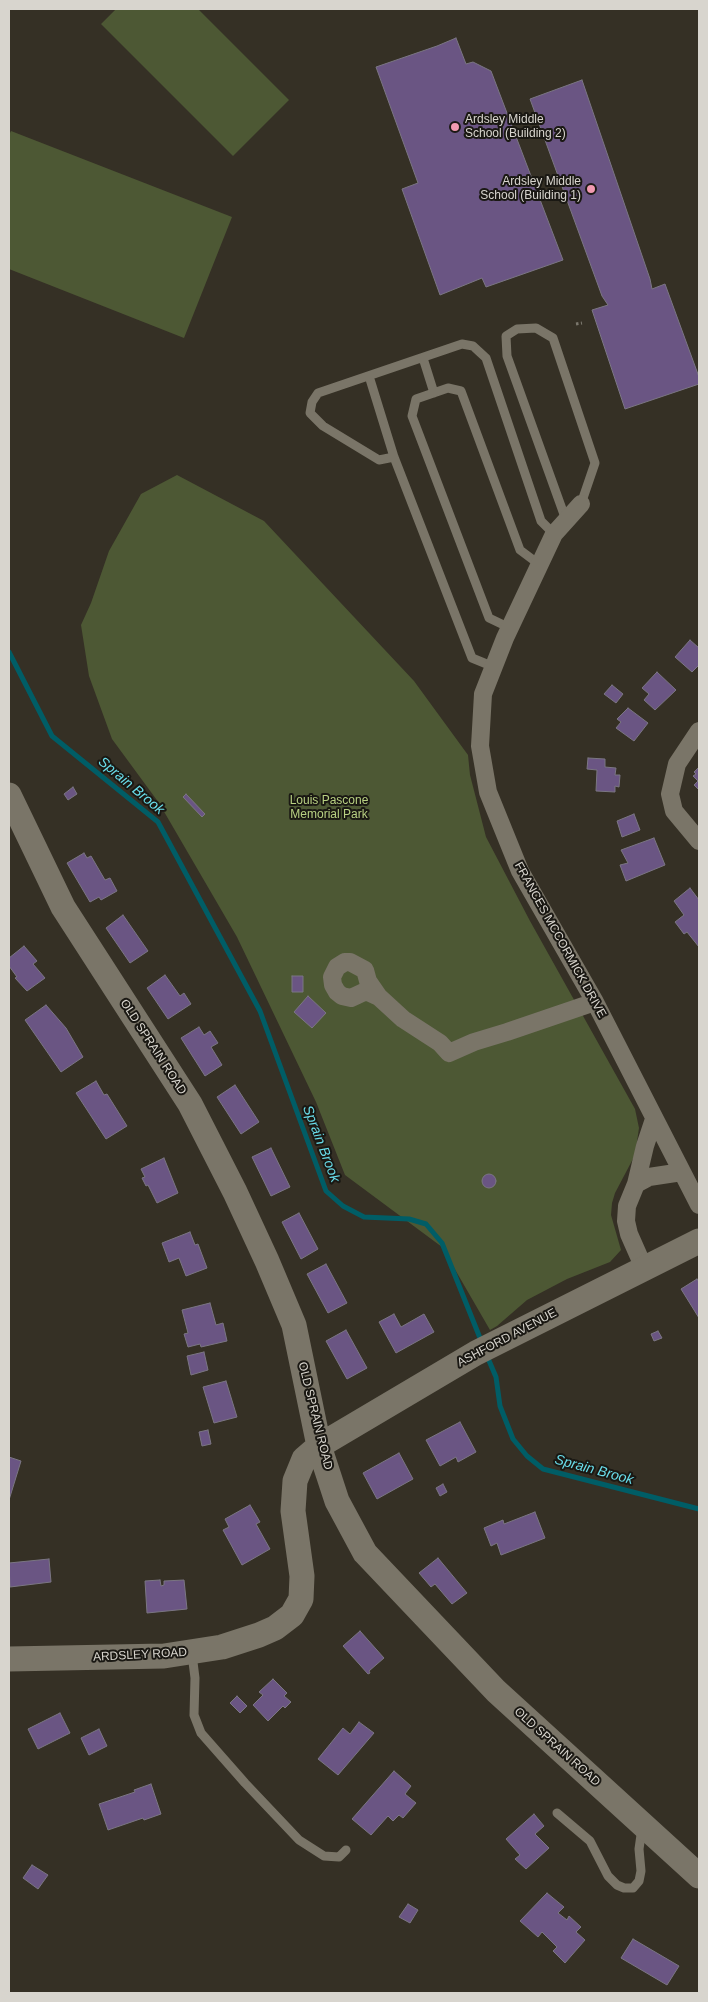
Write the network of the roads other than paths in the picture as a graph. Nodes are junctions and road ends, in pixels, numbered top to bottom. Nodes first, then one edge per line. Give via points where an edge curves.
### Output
1 (423, 358) junction
2 (369, 376) junction
3 (434, 392) junction
4 (394, 457) junction
5 (580, 504) joint
6 (566, 520) junction
7 (554, 534) junction
8 (540, 565) junction
9 (510, 628) junction
10 (494, 667) junction
11 (699, 731) edge
12 (9, 795) edge
13 (699, 841) edge
14 (379, 997) dead end
15 (595, 1002) junction
16 (654, 1119) junction
17 (682, 1172) junction
18 (636, 1184) junction
19 (699, 1205) edge
20 (699, 1241) edge
21 (644, 1268) junction
22 (319, 1446) junction
23 (191, 1652) junction
24 (9, 1659) edge
25 (557, 1813) dead end
26 (643, 1824) junction
27 (346, 1850) dead end
28 (699, 1876) edge

1 - 2 lane
1 - 3 lane
1 - 7 lane via 462,344 473,346 486,358 541,521
2 - 4 lane
2 - 4 lane via 318,393 310,413 323,426 379,460
3 - 8 lane via 448,388 461,391 520,550
3 - 9 lane via 416,399 412,416 489,618
4 - 10 lane via 472,658
5 - 6 street, FRANCES MCCORMICK DRIVE
5 - 6 lane via 595,462 553,338 536,328 517,329 506,336 507,356
6 - 7 street, FRANCES MCCORMICK DRIVE
7 - 8 street, FRANCES MCCORMICK DRIVE
8 - 9 street, FRANCES MCCORMICK DRIVE
9 - 10 street, FRANCES MCCORMICK DRIVE
10 - 15 street, FRANCES MCCORMICK DRIVE via 483,694 480,738 488,792 520,871
11 - 13 street via 677,764 670,794 674,811
12 - 22 street, OLD SPRAIN ROAD via 59,898 190,1104 235,1192 294,1325
14 - 15 street via 449,1053
15 - 16 street, FRANCES MCCORMICK DRIVE
16 - 17 street, FRANCES MCCORMICK DRIVE
16 - 18 street
17 - 18 street via 649,1177
17 - 19 street, FRANCES MCCORMICK DRIVE
18 - 21 street via 627,1206 626,1221
20 - 21 street, ASHFORD AVENUE
21 - 22 street, ASHFORD AVENUE via 486,1347
22 - 23 street, ARDSLEY ROAD via 304,1459 295,1481 293,1511 302,1576 301,1599 292,1615 259,1635 222,1647
22 - 26 street, OLD SPRAIN ROAD via 337,1501 365,1553 496,1691
23 - 24 street, ARDSLEY ROAD via 164,1656
23 - 27 lane via 195,1678 194,1715 201,1733 299,1840 324,1856 339,1856
25 - 26 lane via 590,1841 608,1876 624,1888 633,1888 639,1881
26 - 28 street, OLD SPRAIN ROAD

